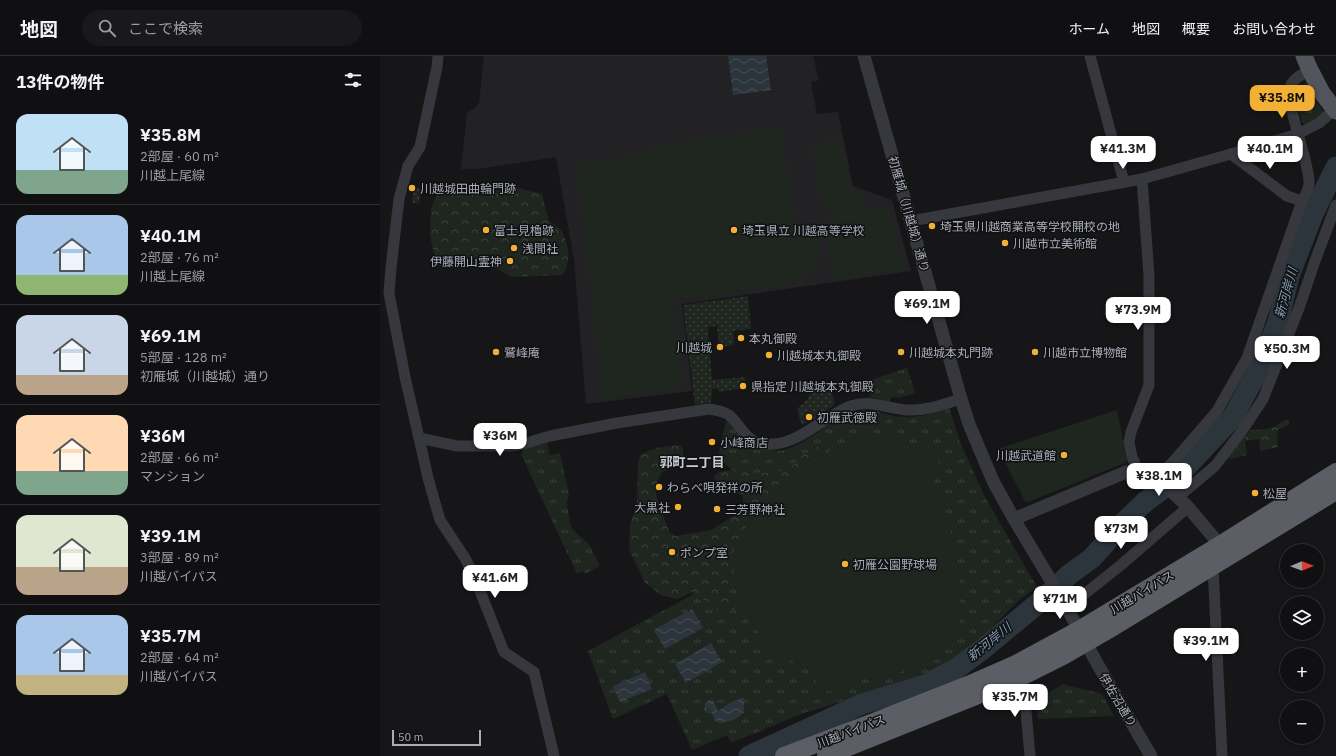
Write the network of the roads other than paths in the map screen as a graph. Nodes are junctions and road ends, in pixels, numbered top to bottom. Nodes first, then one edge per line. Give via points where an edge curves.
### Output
1 (438, 56) edge
2 (864, 56) edge
3 (1090, 56) edge
4 (1307, 63) edge
5 (1335, 110) edge
6 (1298, 134) junction
7 (1231, 154) junction
8 (1142, 179) junction
9 (1124, 182) junction
10 (1302, 201) junction
11 (1336, 205) edge
12 (911, 221) junction
13 (961, 399) junction
14 (420, 438) junction
15 (1336, 472) edge
16 (1139, 473) junction
17 (1157, 478) junction
18 (1336, 492) edge
19 (1178, 497) junction
20 (1188, 508) junction
21 (1014, 519) junction
22 (1220, 545) junction
23 (1214, 566) junction
24 (1065, 604) junction
25 (1082, 636) junction
26 (1021, 677) junction
27 (834, 755) edge
28 (554, 756) edge
29 (784, 756) edge
30 (1030, 756) edge
31 (1151, 756) edge
32 (1222, 756) edge

1 - 14 street via 420,147 408,166 399,199 390,268 389,292 405,377
2 - 12 street, 初雁城（川越城）通り
3 - 9 street
4 - 5 main road via 1322,93
4 - 6 street via 1292,83 1290,93
5 - 6 street via 1319,123
6 - 7 street
6 - 10 street via 1307,163 1309,185
7 - 8 street
7 - 10 street via 1287,196
8 - 9 street
8 - 16 street via 1149,276 1149,385 1129,442
9 - 12 street
10 - 17 street via 1247,358 1217,411
11 - 19 street via 1300,308 1263,399 1242,432 1215,466
12 - 13 street, 初雁城（川越城）通り
13 - 14 street via 920,410 858,404 833,415 789,442 774,444 761,444 755,441 729,415 709,409 617,423 511,446 457,446
13 - 21 street, 初雁城（川越城）通り via 981,454
14 - 28 street via 440,520 475,578 504,652 534,672
15 - 22 highway, 川越バイパス
16 - 17 street
16 - 21 street via 1126,472
17 - 19 street
18 - 23 highway, 川越バイパス
19 - 20 street
20 - 22 street
20 - 24 street via 1121,565
21 - 24 street, 初雁城（川越城）通り
22 - 25 highway, 川越バイパス
23 - 25 highway, 川越バイパス
23 - 32 street
24 - 25 street, 初雁城（川越城）通り
25 - 26 highway, 川越バイパス
25 - 29 highway, 川越バイパス via 975,682
25 - 31 street, 伊佐沼通り
26 - 27 highway, 川越バイパス
26 - 30 street

